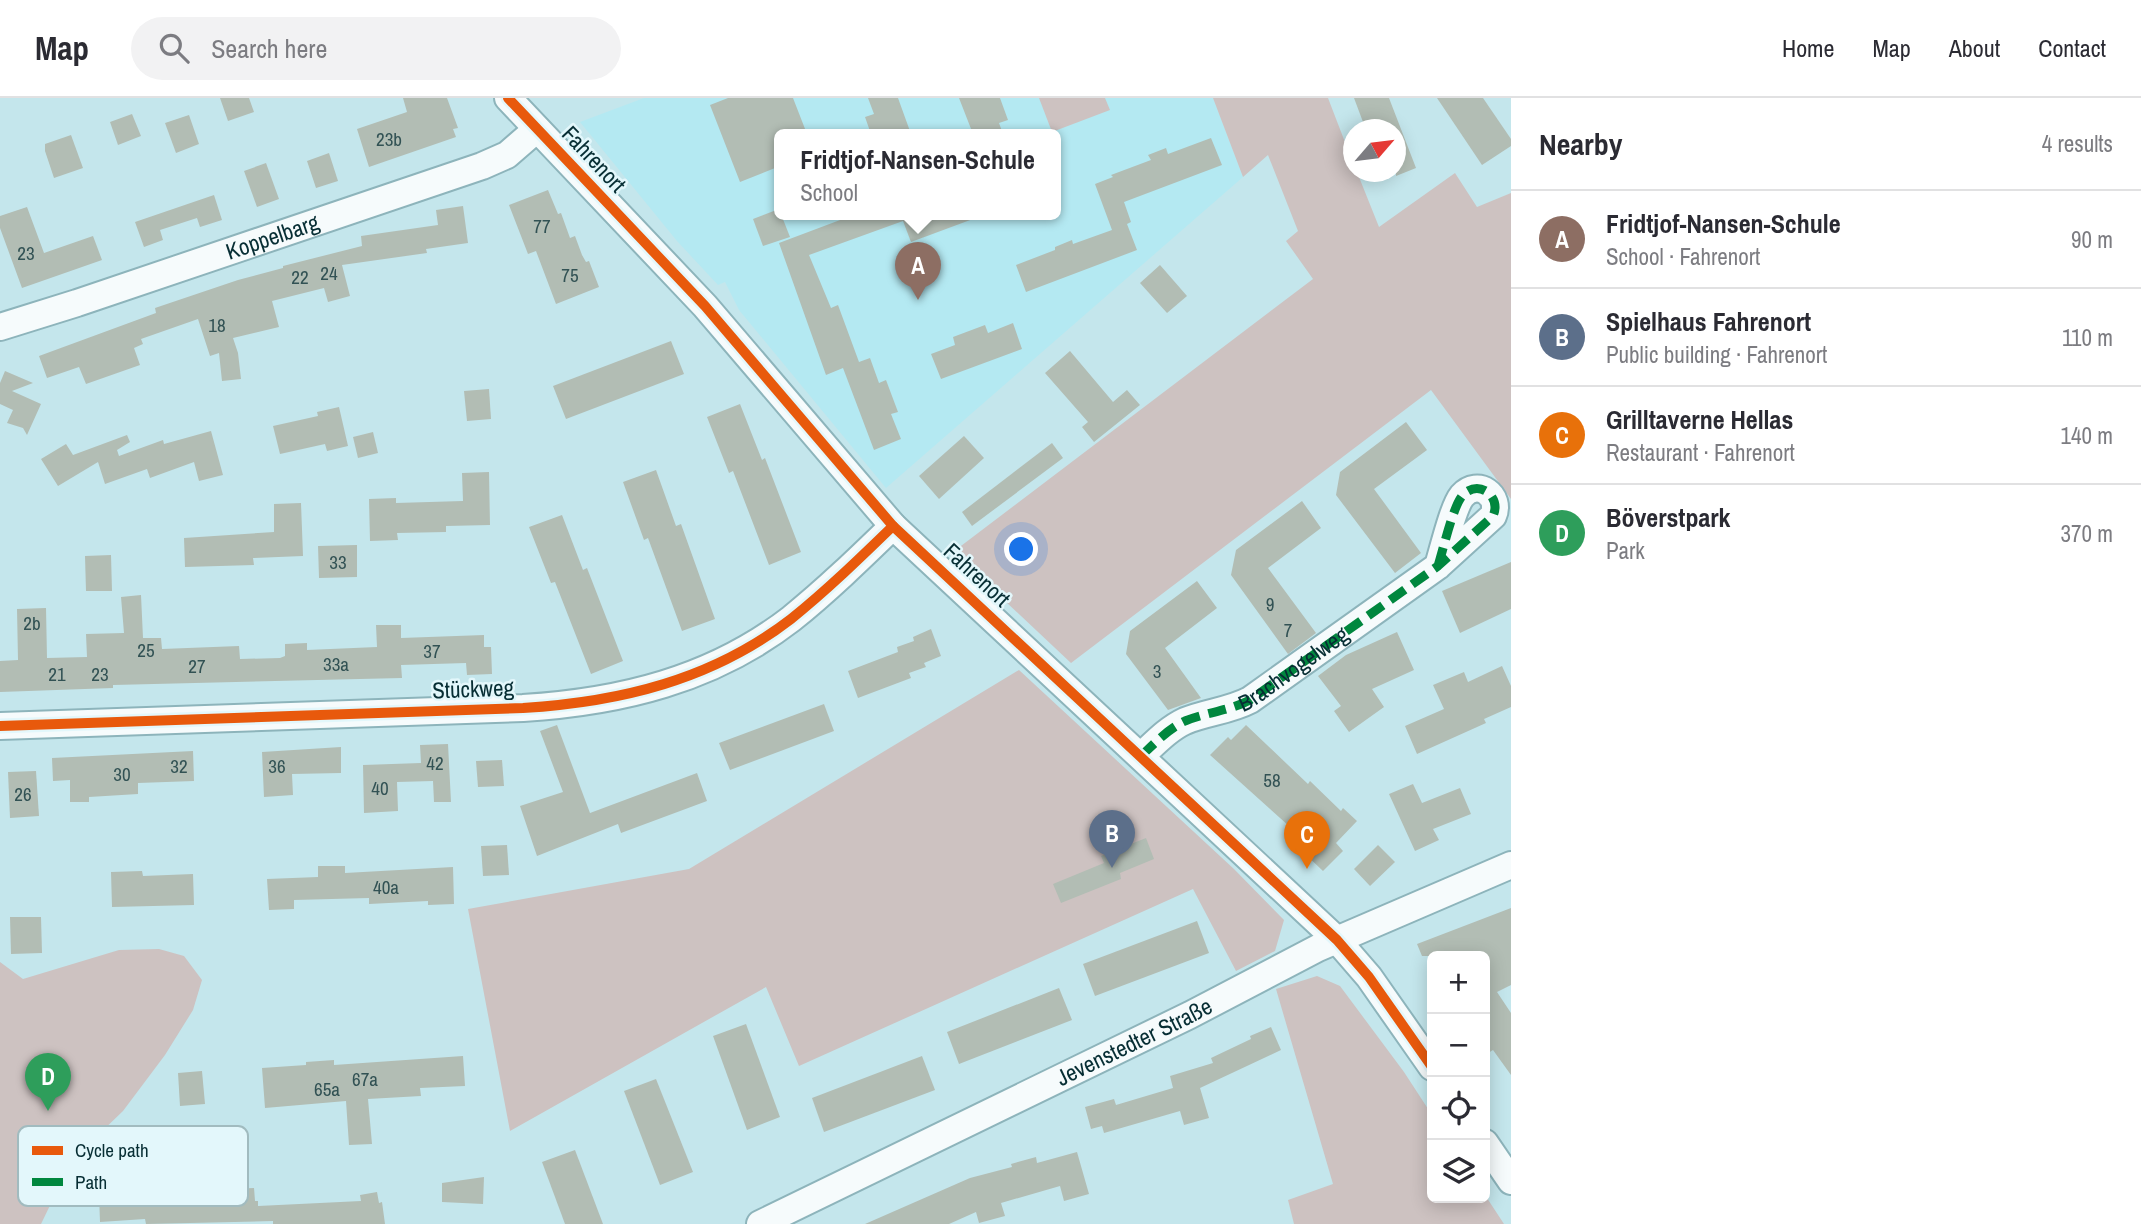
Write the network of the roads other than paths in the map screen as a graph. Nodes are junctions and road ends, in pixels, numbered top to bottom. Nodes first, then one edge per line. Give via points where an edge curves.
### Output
1 (508, 98) edge
2 (537, 129) junction
3 (0, 327) edge
4 (893, 526) junction
5 (1438, 566) dead end
6 (0, 726) edge
7 (1141, 756) junction
8 (1511, 865) edge
9 (1337, 940) junction
10 (1427, 1060) edge
11 (1490, 1150) edge
12 (1511, 1181) edge
13 (760, 1224) edge

1 - 2 street, Fahrenort
2 - 3 street, Koppelbarg via 507,155 482,166
2 - 4 street, Fahrenort via 705,306
4 - 6 street, Stückweg via 788,621 742,650 681,679 610,699 523,708
4 - 7 street, Fahrenort
5 - 7 street, Brachvogelweg via 1250,700 1187,720
7 - 9 street, Fahrenort
8 - 9 street, Jevenstedter Straße
9 - 10 street, Fahrenort
9 - 13 street, Jevenstedter Straße
11 - 12 street

